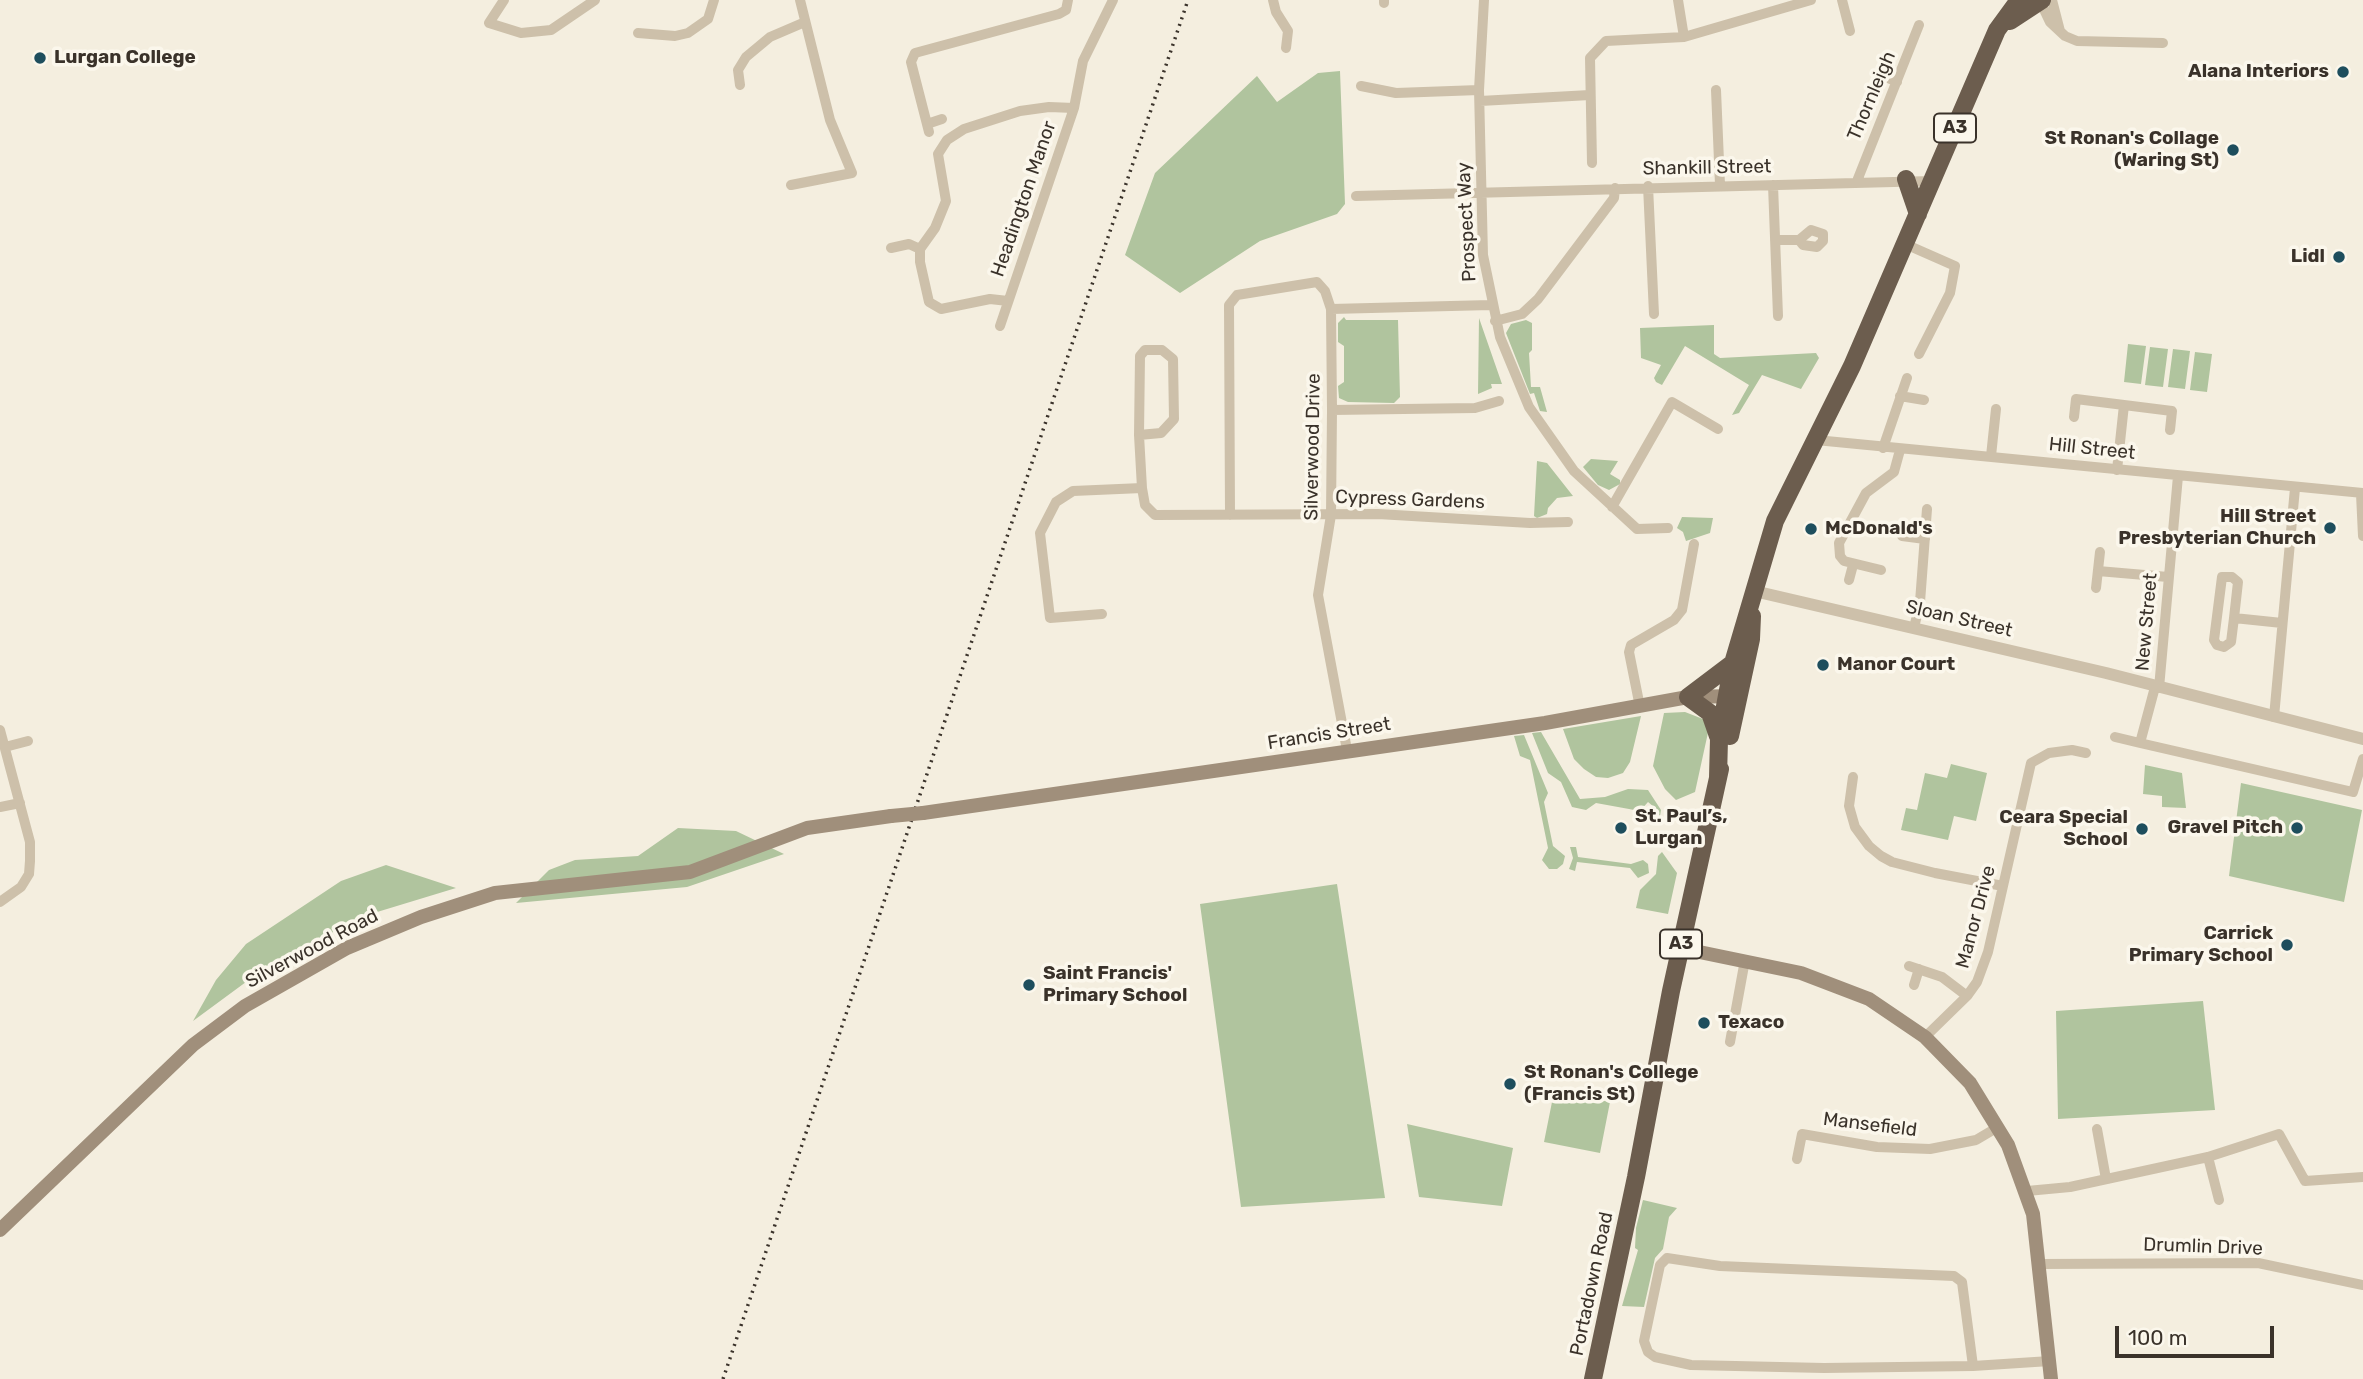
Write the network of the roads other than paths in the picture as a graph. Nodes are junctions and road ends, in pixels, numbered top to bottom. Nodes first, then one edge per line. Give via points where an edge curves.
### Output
1 (504, 0) edge
2 (595, 0) edge
3 (714, 0) edge
4 (800, 0) edge
5 (1068, 0) edge
6 (1113, 0) edge
7 (1273, 0) edge
8 (1484, 0) edge
9 (1678, 0) edge
10 (1811, 0) edge
11 (1842, 0) edge
12 (2019, 0) edge
13 (2044, 0) edge
14 (805, 22) junction
15 (1919, 25) dead end
16 (1850, 31) dead end
17 (638, 33) dead end
18 (1684, 37) junction
19 (1993, 42) junction
20 (2163, 43) dead end
21 (1286, 48) dead end
22 (1879, 74) dead end
23 (1897, 82) junction
24 (740, 85) dead end
25 (1361, 86) dead end
26 (1716, 90) dead end
27 (1479, 95) junction
28 (1590, 95) junction
29 (1074, 108) junction
30 (942, 119) dead end
31 (1592, 163) dead end
32 (1906, 179) junction
33 (1857, 181) junction
34 (1933, 181) junction
35 (791, 185) dead end
36 (1720, 185) junction
37 (1773, 185) junction
38 (1648, 186) junction
39 (1615, 188) junction
40 (1482, 191) junction
41 (1356, 196) dead end
42 (1918, 214) junction
43 (1775, 240) junction
44 (1799, 240) dead end
45 (1905, 244) junction
46 (891, 248) dead end
47 (920, 248) junction
48 (1007, 301) junction
49 (1491, 305) junction
50 (1331, 309) junction
51 (1654, 314) dead end
52 (1778, 316) dead end
53 (1495, 321) junction
54 (1000, 326) dead end
55 (1919, 354) dead end
56 (1907, 378) dead end
57 (1900, 396) junction
58 (1924, 400) dead end
59 (1499, 401) dead end
60 (2124, 405) junction
61 (1996, 409) dead end
62 (1332, 410) junction
63 (2074, 417) dead end
64 (1718, 429) dead end
65 (2170, 430) dead end
66 (1139, 435) junction
67 (1816, 440) junction
68 (1883, 448) junction
69 (1900, 450) junction
70 (1991, 456) junction
71 (2117, 470) junction
72 (2178, 476) junction
73 (1142, 488) junction
74 (2295, 488) junction
75 (2362, 494) edge
76 (1612, 507) junction
77 (1927, 509) dead end
78 (1230, 514) junction
79 (1331, 514) junction
80 (1568, 522) dead end
81 (1668, 528) dead end
82 (1902, 536) dead end
83 (2363, 536) edge
84 (1925, 539) junction
85 (1691, 547) dead end
86 (2100, 552) dead end
87 (1853, 565) junction
88 (1881, 570) dead end
89 (2098, 571) junction
90 (2168, 577) junction
91 (1850, 580) dead end
92 (2096, 588) dead end
93 (1753, 594) junction
94 (1102, 614) dead end
95 (2234, 618) junction
96 (2282, 623) junction
97 (1914, 628) junction
98 (1733, 663) junction
99 (2157, 688) junction
100 (1733, 696) junction
101 (1688, 697) junction
102 (1640, 707) junction
103 (2274, 717) junction
104 (0, 730) edge
105 (2115, 737) dead end
106 (1719, 739) junction
107 (2363, 739) edge
108 (28, 741) dead end
109 (2140, 743) junction
110 (5, 747) junction
111 (1347, 750) junction
112 (2086, 753) dead end
113 (2363, 759) edge
114 (1853, 777) dead end
115 (1718, 778) junction
116 (20, 803) junction
117 (0, 807) edge
118 (923, 813) joint
119 (2003, 886) junction
120 (0, 902) edge
121 (1680, 948) junction
122 (1745, 960) junction
123 (1914, 985) dead end
124 (1967, 996) junction
125 (1925, 1037) junction
126 (1730, 1042) dead end
127 (1998, 1127) junction
128 (2097, 1129) dead end
129 (2208, 1157) junction
130 (1797, 1160) dead end
131 (2363, 1177) edge
132 (2106, 1179) junction
133 (2027, 1191) junction
134 (2219, 1200) dead end
135 (3, 1222) edge
136 (2041, 1264) junction
137 (2363, 1285) edge
138 (2050, 1361) junction
139 (1973, 1366) junction
140 (1593, 1379) edge
141 (2051, 1379) edge

1 - 2 street via 489,23 521,33 551,30
3 - 17 street via 708,19 688,33
4 - 14 street
5 - 30 street via 1059,14 915,53 911,62 928,128
6 - 29 street, Headington Manor via 1085,54
7 - 21 street via 1288,31
8 - 27 street, Prospect Way
9 - 18 street
10 - 18 street
11 - 16 street
12 - 19 highway, A3 via 2002,18
13 - 19 highway, A3 via 2016,16
13 - 20 street via 2046,17 2060,31 2084,42
14 - 24 street via 770,37 751,52 738,70
14 - 35 street via 830,120 852,173
15 - 23 street, Thornleigh
18 - 28 street via 1606,41 1590,58
19 - 34 highway, A3
22 - 23 street
23 - 33 street, Thornleigh
25 - 27 street via 1395,93
26 - 36 street
27 - 28 street
27 - 40 street, Prospect Way
28 - 31 street
29 - 47 street, Headington Manor via 1020,111 964,129 947,140 938,154 946,201 943,214
29 - 48 street, Headington Manor
32 - 33 street, Shankill Street
32 - 34 street, Shankill Street
32 - 42 highway
33 - 37 street, Shankill Street
34 - 42 highway, A3
36 - 37 street, Shankill Street
36 - 38 street, Shankill Street
37 - 43 street
38 - 39 street, Shankill Street
38 - 51 street
39 - 40 street, Shankill Street
39 - 53 street via 1614,198 1538,299 1522,314
40 - 41 street, Shankill Street
40 - 49 street, Prospect Way via 1483,255
42 - 45 highway, A3
43 - 44 street
43 - 52 street
45 - 55 street via 1955,266 1950,293
45 - 67 highway, A3
46 - 47 street via 909,244
47 - 48 street, Headington Manor via 929,302 935,307
48 - 54 street, Headington Manor
49 - 50 street
49 - 53 street, Prospect Way
50 - 62 street, Silverwood Drive
50 - 78 street via 1325,291 1310,281 1231,300
53 - 76 street, Prospect Way via 1529,407 1563,459
56 - 57 street
57 - 58 street
57 - 68 street
59 - 62 street via 1475,408
60 - 63 street via 2076,399
60 - 65 street via 2172,411
60 - 71 street
61 - 70 street
62 - 79 street, Silverwood Drive
64 - 76 street via 1672,402
66 - 66 street via 1140,356 1145,350 1162,350 1173,359 1174,419 1161,433
66 - 73 street
67 - 68 street, Hill Street
67 - 93 highway, A3 via 1775,521
68 - 69 street, Hill Street
69 - 70 street, Hill Street
69 - 87 street via 1894,472 1866,494 1839,543 1840,556
70 - 71 street, Hill Street
71 - 72 street, Hill Street
72 - 74 street, Hill Street
72 - 90 street, New Street
73 - 78 street, Cypress Gardens via 1145,505 1154,515
73 - 94 street via 1073,491 1056,502 1040,533 1052,619
74 - 75 street, Hill Street
74 - 96 street
75 - 83 street
76 - 81 street, Prospect Way via 1637,529
77 - 84 street
78 - 79 street, Cypress Gardens
79 - 80 street, Cypress Gardens
79 - 111 street, Silverwood Drive via 1318,595
82 - 84 street
84 - 97 street
85 - 102 street via 1682,610 1674,620 1631,645
86 - 89 street
87 - 88 street
87 - 91 street
89 - 90 street
89 - 92 street
90 - 99 street, New Street
93 - 97 street, Sloan Street
93 - 98 highway, A3
93 - 100 highway, A3 via 1751,639
95 - 95 street via 2231,642 2217,645 2222,577 2238,582
95 - 96 street
96 - 103 street
97 - 99 street, Sloan Street
98 - 100 highway, A3
98 - 101 highway
99 - 103 street, Sloan Street
99 - 109 street
100 - 101 main road, Francis Street
100 - 106 highway, A3
100 - 115 highway, A3
101 - 102 main road, Francis Street
101 - 106 highway via 1710,713
102 - 111 main road, Francis Street
103 - 107 street, Sloan Street
104 - 110 street
105 - 109 street
106 - 115 highway, A3
108 - 110 street
109 - 113 street via 2353,792
110 - 116 street
111 - 118 main road, Francis Street
112 - 119 street, Manor Drive via 2049,753 2031,763
114 - 119 street via 1849,806 1855,827 1881,856
115 - 121 highway, A3
116 - 117 street
116 - 120 street via 30,842 29,874 21,887
118 - 135 main road, Silverwood Road, bridge via 807,828 690,872 495,893 347,948 245,1006 193,1045
119 - 124 street, Manor Drive via 1988,952
121 - 122 main road
121 - 140 highway, Portadown Road / A3
122 - 125 main road via 1801,973 1869,999
122 - 126 street
123 - 124 street via 1914,967 1942,977
124 - 125 street, Manor Drive
125 - 127 main road via 1970,1083
127 - 130 street, Mansefield via 1976,1140 1930,1149 1877,1147 1802,1134
127 - 133 main road
128 - 132 street
129 - 131 street via 2279,1134 2305,1181
129 - 132 street
129 - 134 street
132 - 133 street
133 - 136 main road
136 - 137 street, Drumlin Drive via 2258,1264
136 - 138 main road
138 - 139 street
138 - 141 main road
139 - 139 street via 1962,1282 1954,1276 1720,1266 1668,1258 1660,1265 1644,1341 1655,1357 1692,1365

